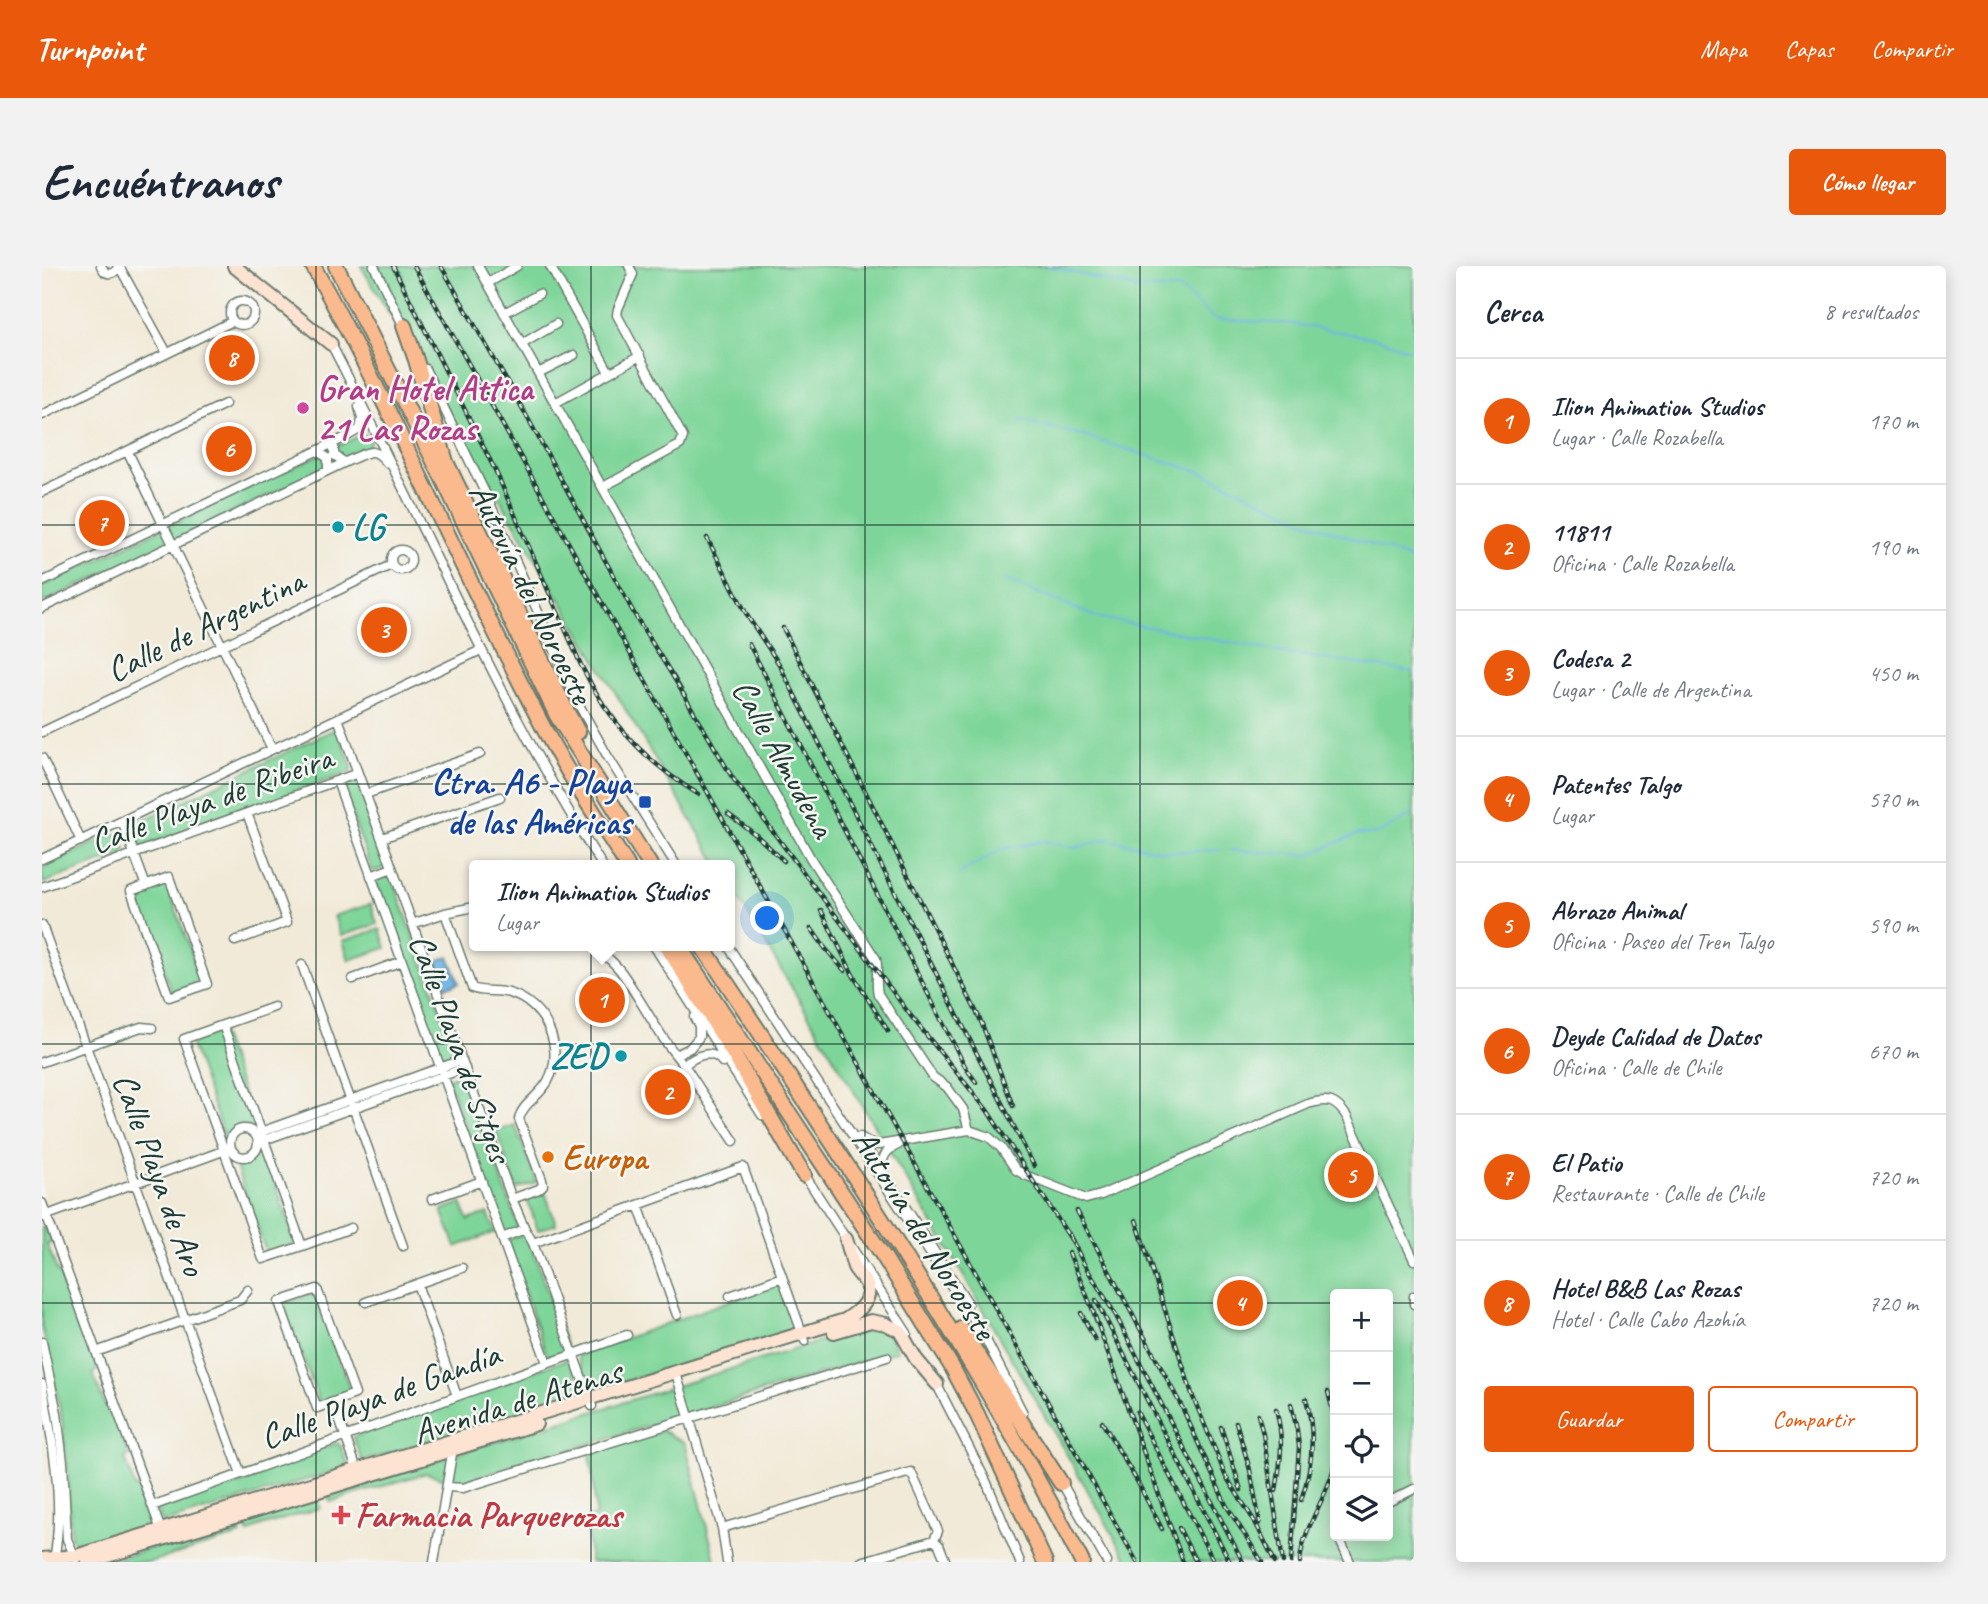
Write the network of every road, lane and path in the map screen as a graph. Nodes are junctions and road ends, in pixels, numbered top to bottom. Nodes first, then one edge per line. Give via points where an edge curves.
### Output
1 (101, 266) edge
2 (119, 266) edge
3 (234, 266) edge
4 (313, 266) edge
5 (335, 266) edge
6 (373, 266) edge
7 (478, 266) edge
8 (517, 266) edge
9 (550, 266) edge
10 (629, 266) edge
11 (488, 283) junction
12 (539, 294) dead end
13 (504, 313) junction
14 (233, 321) dead end
15 (556, 324) dead end
16 (404, 326) junction
17 (331, 344) joint
18 (522, 344) junction
19 (167, 354) junction
20 (574, 355) dead end
21 (640, 356) junction
22 (609, 372) junction
23 (538, 373) junction
24 (354, 388) junction
25 (555, 403) junction
26 (225, 404) dead end
27 (42, 415) edge
28 (334, 443) junction
29 (317, 451) junction
30 (128, 452) junction
31 (344, 462) junction
32 (328, 470) junction
33 (397, 475) junction
34 (603, 487) junction
35 (42, 492) edge
36 (164, 524) junction
37 (174, 544) junction
38 (391, 565) dead end
39 (42, 582) edge
40 (42, 608) edge
41 (223, 645) junction
42 (481, 650) junction
43 (338, 718) junction
44 (539, 721) junction
45 (42, 732) edge
46 (272, 749) junction
47 (480, 754) dead end
48 (42, 758) edge
49 (358, 773) junction
50 (337, 781) junction
51 (366, 794) junction
52 (500, 797) dead end
53 (247, 813) junction
54 (122, 821) junction
55 (382, 838) junction
56 (82, 841) junction
57 (135, 855) junction
58 (42, 859) edge
59 (599, 860) edge
60 (613, 860) edge
61 (624, 860) edge
62 (647, 860) edge
63 (655, 860) edge
64 (673, 860) edge
65 (392, 868) junction
66 (370, 876) junction
67 (146, 886) junction
68 (42, 887) edge
69 (469, 908) edge
70 (445, 913) junction
71 (412, 924) junction
72 (42, 925) edge
73 (235, 941) dead end
74 (600, 951) edge
75 (661, 951) edge
76 (661, 951) edge
77 (662, 951) edge
78 (682, 951) edge
79 (705, 951) edge
80 (731, 951) edge
81 (402, 961) junction
82 (302, 965) dead end
83 (353, 979) dead end
84 (274, 1007) dead end
85 (223, 1025) junction
86 (152, 1028) dead end
87 (86, 1046) junction
88 (676, 1055) junction
89 (42, 1062) edge
90 (463, 1064) junction
91 (684, 1065) junction
92 (442, 1071) junction
93 (820, 1086) junction
94 (352, 1103) junction
95 (768, 1126) junction
96 (969, 1130) junction
97 (259, 1137) junction
98 (860, 1137) junction
99 (907, 1141) junction
100 (734, 1142) dead end
101 (228, 1149) junction
102 (881, 1168) junction
103 (804, 1175) junction
104 (482, 1181) junction
105 (135, 1183) junction
106 (432, 1199) dead end
107 (512, 1199) junction
108 (42, 1203) edge
109 (638, 1205) junction
110 (876, 1210) junction
111 (44, 1216) edge
112 (351, 1228) dead end
113 (525, 1230) junction
114 (502, 1238) junction
115 (846, 1240) junction
116 (533, 1243) junction
117 (302, 1245) junction
118 (403, 1246) dead end
119 (1414, 1260) edge
120 (462, 1268) dead end
121 (782, 1277) junction
122 (417, 1284) junction
123 (248, 1290) dead end
124 (730, 1296) dead end
125 (1414, 1296) edge
126 (366, 1302) dead end
127 (1414, 1304) edge
128 (677, 1315) dead end
129 (184, 1320) junction
130 (983, 1334) junction
131 (627, 1335) dead end
132 (803, 1337) junction
133 (42, 1342) edge
134 (96, 1352) junction
135 (573, 1354) junction
136 (887, 1357) dead end
137 (547, 1363) junction
138 (677, 1377) junction
139 (42, 1384) edge
140 (937, 1384) junction
141 (457, 1396) junction
142 (333, 1402) junction
143 (590, 1403) junction
144 (690, 1418) junction
145 (345, 1436) junction
146 (452, 1445) junction
147 (241, 1474) junction
148 (359, 1474) junction
149 (1061, 1483) junction
150 (448, 1487) junction
151 (1414, 1489) edge
152 (1393, 1500) edge
153 (152, 1506) junction
154 (722, 1528) junction
155 (161, 1530) junction
156 (934, 1540) junction
157 (1340, 1541) edge
158 (48, 1559) edge
159 (80, 1560) edge
160 (434, 1562) edge
161 (727, 1562) edge
162 (861, 1562) edge
163 (946, 1562) edge
164 (1020, 1562) edge
165 (1045, 1562) edge
166 (1082, 1562) edge
167 (1107, 1562) edge
168 (1349, 1562) edge

1 - 2 street via 111,273
2 - 19 street
3 - 17 main road
4 - 44 highway, Autovía del Noroeste via 405,443
5 - 62 highway, Autovía del Noroeste via 556,714
6 - 16 street
7 - 11 street, Calle Almudena
8 - 11 street
9 - 22 street
10 - 21 street via 633,274 617,315
11 - 13 street, Calle Almudena
12 - 13 street
13 - 18 street, Calle Almudena
14 - 19 street
15 - 18 street
16 - 63 highway via 446,462 567,712
16 - 64 street via 489,501 579,705
17 - 24 street
18 - 23 street, Calle Almudena
19 - 27 street
20 - 23 street
21 - 22 street
21 - 34 street via 683,440
22 - 25 street
23 - 25 street, Calle Almudena
24 - 28 street via 360,429
24 - 33 street
25 - 34 street, Calle Almudena
26 - 30 street
28 - 29 street
28 - 31 street via 334,455
29 - 32 street via 328,458
29 - 36 street
30 - 35 street
30 - 36 street
31 - 32 street
31 - 33 street via 371,451 380,453
32 - 37 street
33 - 42 street
34 - 96 street, Calle Almudena via 811,859 876,959 878,994 933,1077 963,1109
36 - 37 street
36 - 39 street
37 - 40 street
37 - 41 street
38 - 41 street, Calle de Argentina
41 - 45 street, Calle de Argentina
41 - 46 street
42 - 43 street
42 - 59 street
43 - 46 street
43 - 49 street, Calle Playa de Sitges
44 - 60 highway via 551,759
44 - 61 highway, Autovía del Noroeste
46 - 54 street
47 - 51 street
48 - 56 street
49 - 50 street, Calle Playa de Ribeira
49 - 51 street, Calle Playa de Sitges
50 - 53 street, Calle Playa de Ribeira
50 - 66 street, Calle Playa de Sitges
51 - 55 street, Calle Playa de Sitges
52 - 55 street
53 - 57 street, Calle Playa de Ribeira
53 - 73 street via 286,922
54 - 56 street
54 - 57 street
55 - 65 street, Calle Playa de Sitges
56 - 58 street
57 - 67 street
57 - 68 street, Calle Playa de Ribeira
65 - 66 street
65 - 71 street, Calle Playa de Sitges
66 - 81 street, Calle Playa de Sitges
67 - 67 street via 131,891 169,997 207,984 169,877
69 - 70 street
70 - 71 street
70 - 107 street via 472,988 512,993 528,1001 550,1030 554,1045 555,1060 544,1090 521,1110 519,1119 542,1185
71 - 90 street, Calle Playa de Sitges
72 - 87 street, Calle Playa de Aro
74 - 88 street via 621,970
75 - 88 street via 698,1026 699,1037
76 - 95 street
77 - 103 highway via 730,1048
78 - 165 highway, Autovía del Noroeste via 952,1367
79 - 110 highway, Autovía del Noroeste
80 - 93 street
81 - 83 street
81 - 92 street, Calle Playa de Sitges
82 - 94 street
84 - 85 street
85 - 97 street
85 - 101 street via 184,1039
86 - 87 street via 141,1027
87 - 89 street
87 - 105 street, Calle Playa de Aro
88 - 91 street
90 - 92 street
90 - 107 street, Calle Playa de Sitges
91 - 95 street via 696,1056 719,1057
91 - 100 street
92 - 94 street
92 - 104 street, Calle Playa de Sitges
93 - 98 street
93 - 130 street
94 - 97 street
94 - 118 street
95 - 103 street
96 - 99 street
96 - 119 street via 989,1137 1016,1170 1086,1199 1308,1104 1332,1102 1347,1117
97 - 101 street via 255,1151 248,1156
97 - 101 street via 248,1129 239,1130
97 - 117 street
98 - 99 street via 879,1145
98 - 102 street
99 - 102 street via 883,1156
101 - 105 street
101 - 117 street via 263,1259
102 - 130 street via 966,1298
103 - 115 street
104 - 106 street
104 - 114 street, Calle Playa de Sitges
105 - 111 street
105 - 129 street, Calle Playa de Aro
107 - 113 street, Calle Playa de Sitges
108 - 111 street
109 - 116 street
109 - 121 street via 743,1167
109 - 128 street
110 - 149 highway via 906,1243
110 - 166 highway, Autovía del Noroeste via 990,1393
111 - 134 street
112 - 117 street
113 - 114 street
113 - 116 street, Calle Playa de Sitges
114 - 137 street, Calle Playa de Sitges
115 - 132 main road, Avenida de Atenas via 855,1268 867,1285 867,1301 845,1320
115 - 140 street
116 - 135 street, Calle Playa de Sitges
120 - 122 street
121 - 124 street
121 - 132 street
122 - 126 street
122 - 141 street
123 - 129 street via 240,1300
125 - 127 street
129 - 134 street
129 - 147 street, Calle Playa de Aro
130 - 149 street
131 - 135 street, Calle Playa de Gandía
132 - 138 main road, Avenida de Atenas
132 - 140 main road, Avenida de Atenas via 871,1321 886,1324 900,1331
133 - 159 street via 58,1425 67,1539
134 - 153 street
135 - 137 street, Calle Playa de Gandía
135 - 143 street, Calle Playa de Sitges
136 - 144 street
137 - 141 street, Calle Playa de Gandía
138 - 143 main road, Avenida de Atenas
138 - 144 street
139 - 158 street via 55,1466 58,1540
140 - 164 street
141 - 145 street, Calle Playa de Gandía
142 - 142 street via 355,1394 317,1289 279,1302 317,1408
142 - 145 street
143 - 146 main road, Avenida de Atenas
144 - 150 street via 463,1489
144 - 154 street
145 - 147 street, Calle Playa de Gandía
145 - 148 street
146 - 148 main road, Avenida de Atenas
146 - 150 street
147 - 153 street, Calle Playa de Gandía
148 - 155 main road, Avenida de Atenas
148 - 159 main road, Avenida de Atenas
149 - 167 street
150 - 160 street
151 - 152 street
153 - 155 street
154 - 156 street via 911,1472 938,1531
154 - 161 street
155 - 159 main road, Avenida de Atenas
156 - 162 street
156 - 163 street
157 - 168 street
158 - 159 main road, Avenida de Atenas

